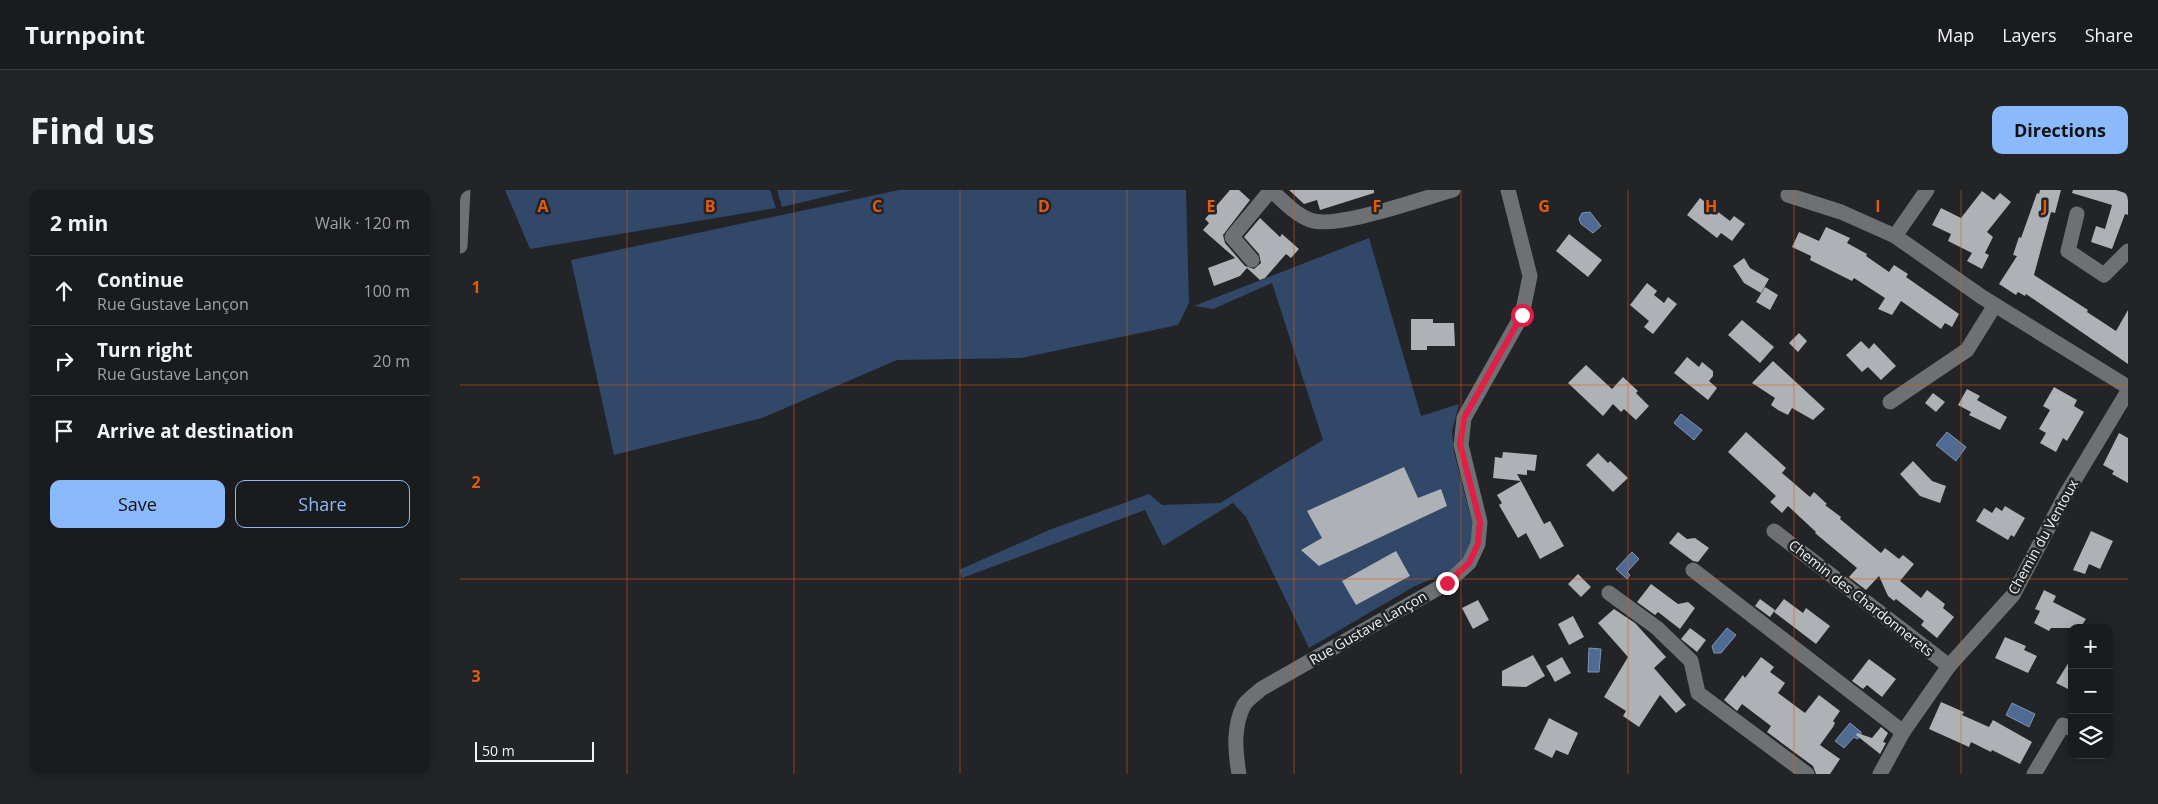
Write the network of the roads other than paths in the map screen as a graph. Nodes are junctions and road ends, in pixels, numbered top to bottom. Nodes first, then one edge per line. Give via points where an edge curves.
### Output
1 (463, 190) edge
2 (1271, 190) edge
3 (1453, 190) edge
4 (1508, 190) edge
5 (1928, 190) edge
6 (1788, 195) dead end
7 (2077, 214) dead end
8 (1896, 236) junction
9 (460, 246) edge
10 (2128, 252) edge
11 (1252, 260) dead end
12 (1995, 305) junction
13 (2128, 389) edge
14 (1890, 402) dead end
15 (1774, 531) dead end
16 (1693, 570) dead end
17 (1609, 593) dead end
18 (1949, 666) junction
19 (2068, 727) edge
20 (1903, 732) junction
21 (1239, 774) edge
22 (1807, 774) edge
23 (1880, 774) edge
24 (2034, 774) edge

1 - 9 street
2 - 3 street via 1292,210 1310,220 1325,223 1347,220
2 - 11 street via 1232,238
4 - 21 street, Rue Gustave Lançon via 1530,276 1522,315 1464,418 1460,444 1480,522 1478,544 1469,563 1447,583 1261,689 1245,704 1236,727
5 - 8 street
6 - 8 street via 1842,212
7 - 10 street via 2068,251 2104,275
8 - 12 street
12 - 13 street
12 - 14 street via 1967,350
13 - 18 street, Chemin du Ventoux via 2066,494 2013,595
15 - 18 street, Chemin des Chardonnerets
16 - 20 street
17 - 22 street via 1656,628 1691,661 1698,693
18 - 20 street, Chemin du Ventoux
19 - 24 street via 2063,725
20 - 23 street, Chemin du Ventoux

